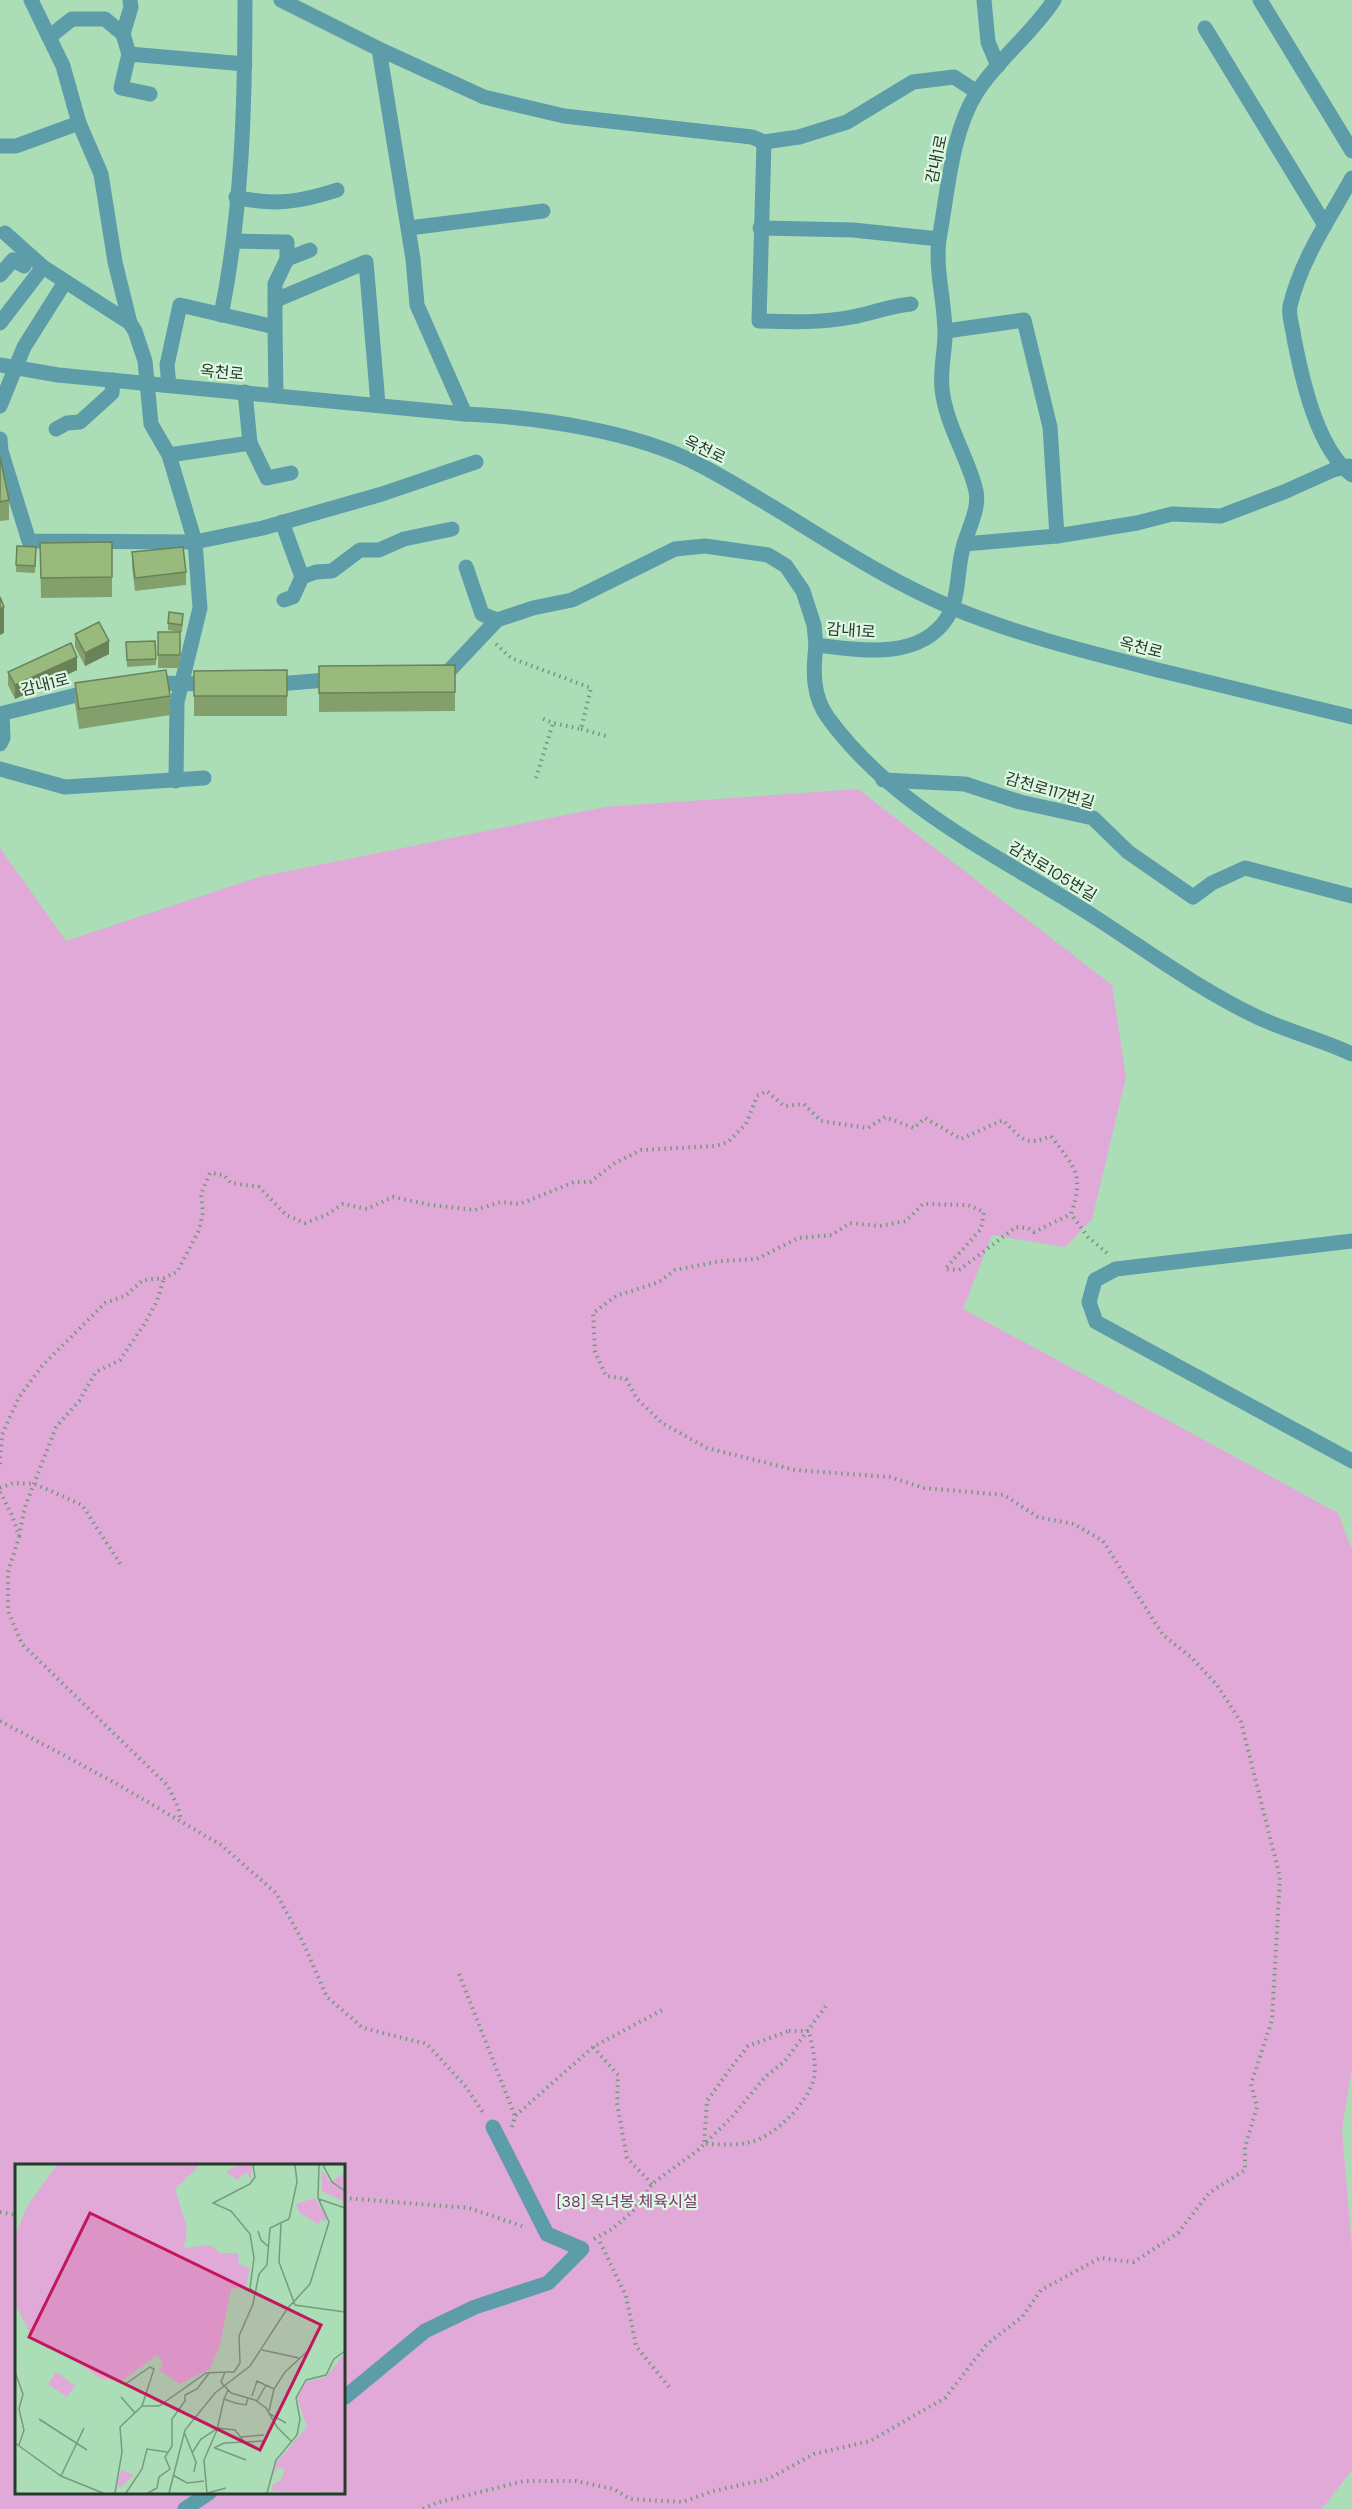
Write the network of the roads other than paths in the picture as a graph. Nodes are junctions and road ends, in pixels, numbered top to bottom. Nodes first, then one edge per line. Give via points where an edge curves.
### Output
1 (31, 0) edge
2 (130, 0) edge
3 (245, 0) edge
4 (281, 0) edge
5 (984, 0) edge
6 (1054, 0) edge
7 (1260, 0) edge
8 (1205, 28) dead end
9 (123, 34) junction
10 (49, 37) junction
11 (380, 49) junction
12 (129, 54) junction
13 (245, 64) junction
14 (998, 66) junction
15 (977, 92) junction
16 (150, 94) dead end
17 (79, 123) junction
18 (764, 142) junction
19 (0, 146) edge
20 (1352, 152) edge
21 (1352, 178) edge
22 (337, 190) dead end
23 (236, 197) junction
24 (543, 211) dead end
25 (1325, 225) junction
26 (409, 228) junction
27 (760, 228) junction
28 (2, 234) edge
29 (939, 239) junction
30 (234, 241) junction
31 (310, 250) dead end
32 (28, 254) junction
33 (287, 259) junction
34 (43, 267) junction
35 (0, 275) edge
36 (65, 282) junction
37 (276, 300) junction
38 (911, 304) dead end
39 (221, 315) junction
40 (0, 323) edge
41 (130, 323) junction
42 (275, 327) junction
43 (945, 332) junction
44 (7, 367) edge
45 (113, 380) junction
46 (148, 383) junction
47 (169, 385) junction
48 (245, 392) junction
49 (276, 395) junction
50 (378, 404) junction
51 (0, 406) edge
52 (465, 414) junction
53 (56, 429) dead end
54 (250, 443) junction
55 (0, 447) edge
56 (169, 455) junction
57 (476, 462) dead end
58 (1349, 469) edge
59 (291, 473) dead end
60 (282, 522) junction
61 (452, 529) dead end
62 (1057, 537) junction
63 (195, 542) junction
64 (964, 544) junction
65 (466, 567) dead end
66 (302, 577) junction
67 (284, 600) dead end
68 (952, 607) junction
69 (497, 620) junction
70 (816, 645) junction
71 (424, 674) edge
72 (353, 678) edge
73 (182, 683) junction
74 (135, 685) edge
75 (227, 685) edge
76 (250, 686) edge
77 (103, 689) edge
78 (1, 714) edge
79 (1352, 717) edge
80 (0, 744) edge
81 (0, 768) edge
82 (204, 778) dead end
83 (883, 780) junction
84 (176, 781) junction
85 (1352, 896) edge
86 (1352, 1054) edge
87 (1352, 1241) edge
88 (1352, 1461) edge
89 (493, 2127) road end
90 (345, 2397) edge
91 (208, 2494) edge
92 (185, 2509) edge

1 - 10 street
2 - 9 street
3 - 13 street
4 - 11 street
5 - 14 street via 988,42
6 - 14 street, 감내1로
7 - 20 street
8 - 25 street
9 - 10 street via 105,19 72,19
9 - 12 street
10 - 17 street via 63,66
11 - 18 street via 484,97 564,116 752,137
11 - 26 street
12 - 13 street
12 - 16 street via 121,88
13 - 23 street
14 - 15 street, 감내1로
15 - 18 street via 954,77 913,82 847,122 799,137
15 - 29 street, 감내1로 via 962,123
17 - 19 street via 16,146
17 - 41 street via 102,174 115,262
18 - 27 street
21 - 25 street
22 - 23 street via 303,201 252,201
23 - 30 street
24 - 26 street
25 - 58 street via 1302,269 1289,309 1301,373 1331,453
26 - 52 street via 417,305
27 - 29 street via 853,230
27 - 38 street via 759,321 852,317
28 - 32 street
29 - 43 street, 감내1로 via 936,258
30 - 33 street via 287,242
30 - 39 street
31 - 33 street
32 - 34 street
32 - 35 street via 24,266 13,260
33 - 37 street via 275,284
34 - 36 street
34 - 40 street
36 - 41 street
36 - 44 street
37 - 42 street
37 - 50 street via 366,261
39 - 42 street
39 - 47 street via 180,305 166,365
41 - 46 street via 145,361
42 - 49 street
43 - 62 street via 1024,320 1050,427
43 - 64 street, 감내1로 via 942,387 978,502
44 - 45 street, 옥천로
44 - 51 street
45 - 46 street, 옥천로
45 - 53 street via 112,393 80,422
46 - 47 street, 옥천로
46 - 56 street via 151,424
47 - 48 street, 옥천로
48 - 49 street, 옥천로
48 - 54 street
49 - 50 street, 옥천로
50 - 52 street, 옥천로
52 - 68 street, 옥천로 via 575,427 656,447 699,464 882,572
54 - 56 street
54 - 59 street via 267,478
55 - 63 street via 29,541
56 - 63 street
57 - 60 street
58 - 62 street via 1221,516 1172,514
60 - 63 street
60 - 66 street
61 - 66 street via 404,539 379,550 360,550 332,571
62 - 64 street
63 - 73 street via 200,608
64 - 68 street, 감내1로
65 - 69 street via 482,614
66 - 67 street via 293,597
68 - 70 street, 감내1로 via 947,619 929,636 901,648 871,651
68 - 79 street, 옥천로 via 1045,642
69 - 70 street, 감내1로 via 572,600 675,549 705,546 768,555 786,566 803,591
69 - 71 street via 447,673
70 - 83 street, 감천로105번길 via 813,676 828,718
72 - 76 street
73 - 74 street
73 - 75 street
73 - 84 street via 177,702
77 - 78 street, 감내1로
78 - 80 street
81 - 84 street via 65,787
82 - 84 street
83 - 85 street, 감천로117번길 via 965,784 1020,802 1093,818 1128,852 1193,897 1245,868
83 - 86 street, 감천로105번길 via 915,805 1093,916 1177,974 1256,1017
87 - 88 street via 1123,1268 1095,1280 1089,1302 1095,1322
89 - 90 street via 547,2234 582,2249 548,2283 475,2307 425,2331
91 - 92 street

